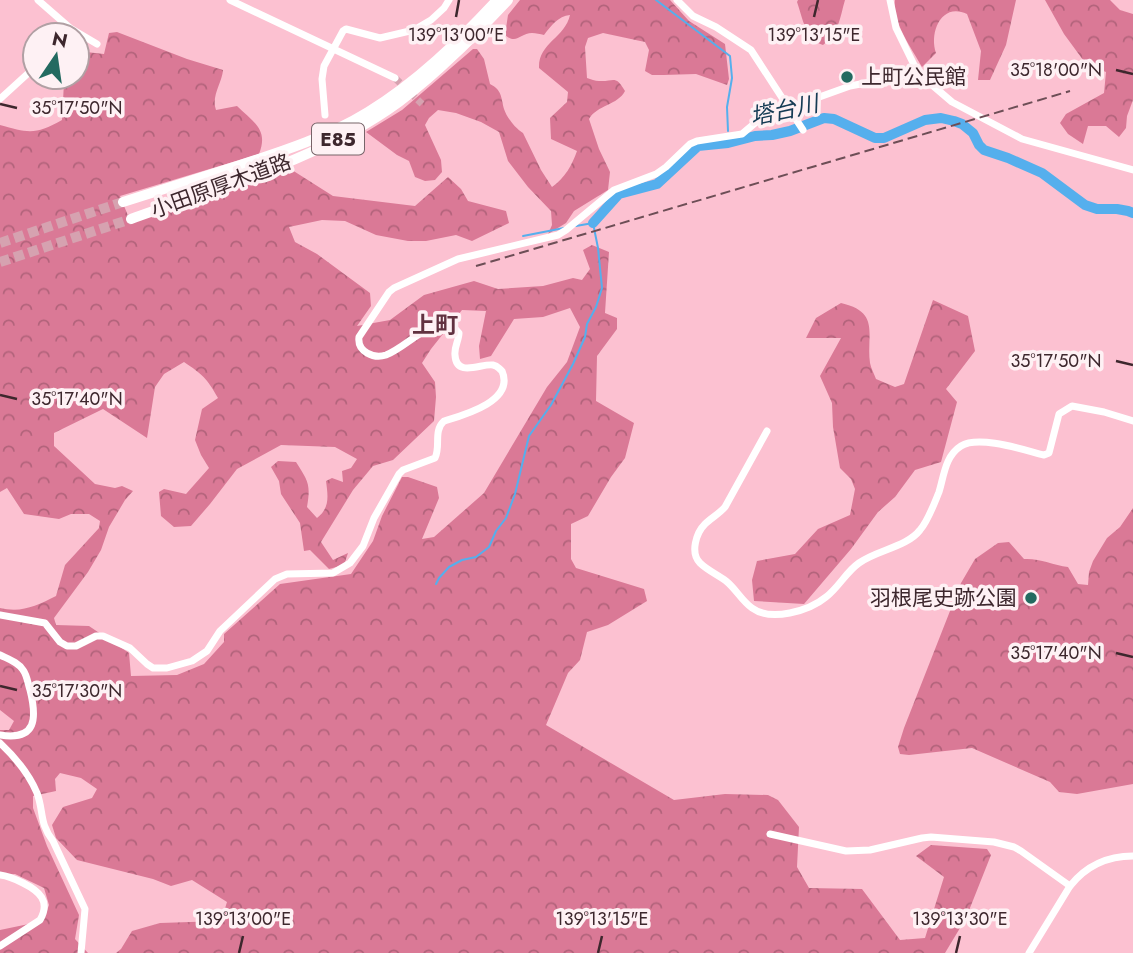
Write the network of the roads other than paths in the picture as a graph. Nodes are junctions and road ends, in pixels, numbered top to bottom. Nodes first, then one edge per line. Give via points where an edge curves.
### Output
1 (38, 0) edge
2 (230, 0) edge
3 (449, 0) edge
4 (497, 0) edge
5 (508, 0) edge
6 (677, 0) edge
7 (890, 0) edge
8 (60, 21) edge
9 (91, 41) edge
10 (97, 44) dead end
11 (333, 48) junction
12 (918, 73) junction
13 (395, 78) tunnel mouth
14 (21, 80) edge
15 (0, 99) edge
16 (790, 108) junction
17 (325, 115) dead end
18 (801, 127) dead end
19 (1133, 170) edge
20 (123, 202) tunnel mouth
21 (131, 219) tunnel mouth
22 (1133, 421) edge
23 (767, 431) dead end
24 (0, 615) edge
25 (0, 655) edge
26 (0, 735) edge
27 (0, 743) edge
28 (770, 834) dead end
29 (1133, 856) edge
30 (0, 875) edge
31 (1070, 886) junction
32 (0, 946) edge
33 (81, 953) edge
34 (1029, 953) edge

1 - 8 street
2 - 11 street
3 - 11 street via 414,30 380,38 346,29
4 - 20 highway, 小田原厚木道路 / E85 via 422,74 344,126 294,147
5 - 21 highway, 小田原厚木道路 / E85 via 427,80 371,121 302,156
6 - 16 street via 693,16 751,50
7 - 12 street via 896,28
9 - 10 street
11 - 13 street
11 - 17 street via 321,79
12 - 16 street via 850,86
12 - 19 street via 952,102 1022,139
14 - 15 street
16 - 18 street
16 - 24 street via 761,118 742,134 693,142 662,170 614,190 558,235 458,259 391,290 359,337 363,350 386,355 440,323 450,323 459,332 457,362 470,369 494,366 505,381 499,394 484,407 442,423 435,458 399,474 363,546 346,567 333,573 287,574 275,579 220,631 202,655 166,668 149,666 133,650 106,637 96,636 70,647 60,642 46,623
22 - 23 street via 1072,406 1059,414 1049,453 1044,455 982,441 962,445 947,462 919,531 859,563 823,600 780,615 750,607 695,554 700,530 725,507
25 - 26 street via 22,669 35,714 27,730 15,736
27 - 33 street via 22,767 38,796 46,832 85,909
28 - 31 street via 846,851 922,838 1004,844
29 - 31 street via 1095,864
30 - 32 street via 35,889 43,898 44,910 40,920
31 - 34 street

